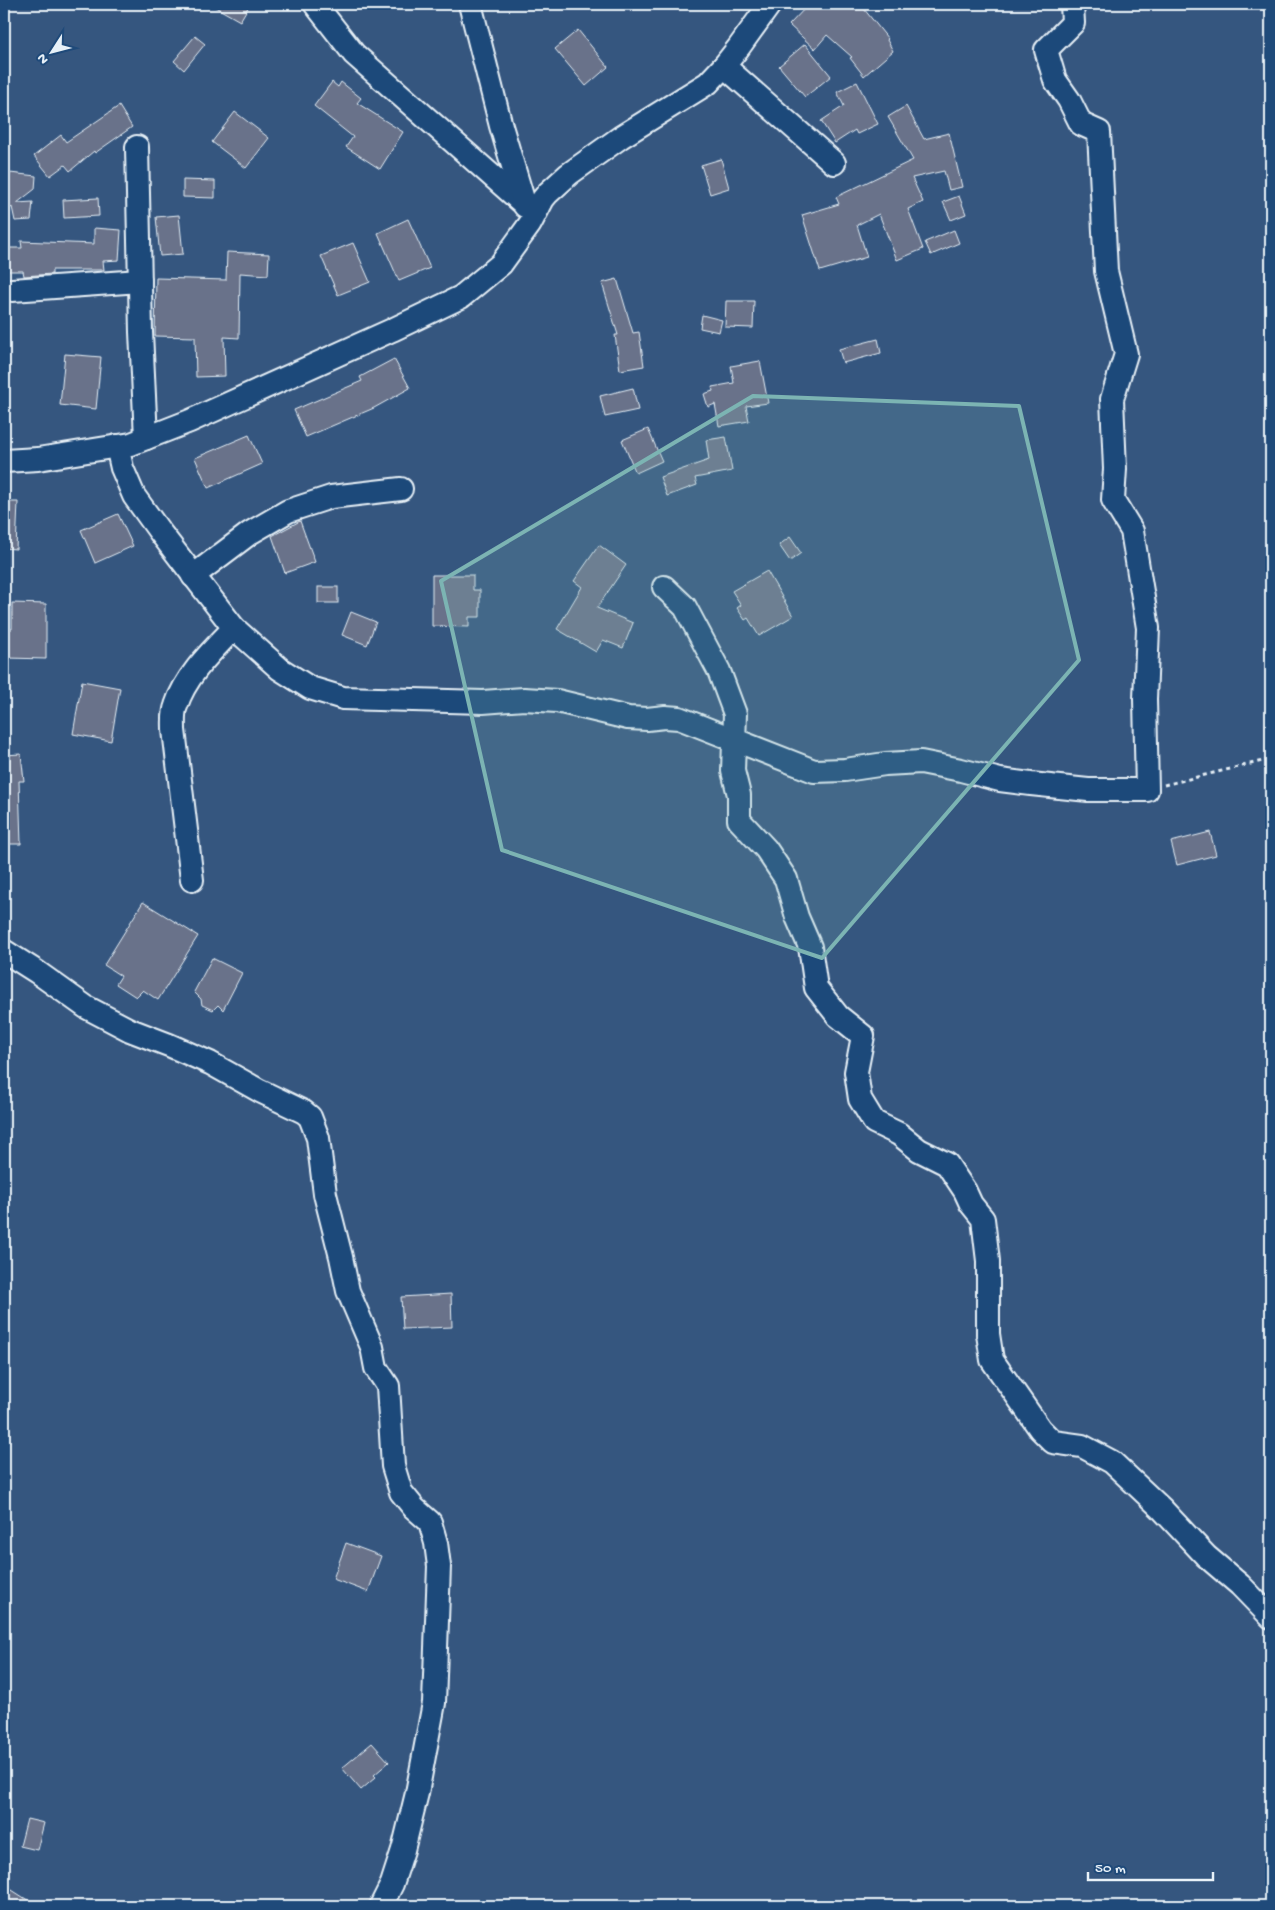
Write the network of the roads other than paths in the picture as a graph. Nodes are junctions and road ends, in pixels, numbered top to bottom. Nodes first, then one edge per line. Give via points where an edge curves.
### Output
1 (315, 4) edge
2 (470, 4) edge
3 (770, 4) edge
4 (1072, 4) edge
5 (724, 66) junction
6 (137, 147) dead end
7 (834, 163) dead end
8 (527, 214) junction
9 (140, 280) junction
10 (12, 290) dead end
11 (146, 438) junction
12 (118, 446) junction
13 (4, 461) edge
14 (401, 489) dead end
15 (193, 576) junction
16 (664, 587) dead end
17 (234, 628) junction
18 (734, 740) junction
19 (192, 880) dead end
20 (4, 951) edge
21 (1271, 1617) edge
22 (380, 1906) edge

1 - 8 street via 354,54
2 - 8 street
3 - 5 street
4 - 18 street via 1073,23 1046,50 1055,80 1070,100 1081,124 1099,132 1106,271 1126,354 1112,399 1115,469 1112,500 1132,531 1148,628 1145,699 1147,790 1088,790 1031,784 921,762 814,771
5 - 7 street
5 - 8 street via 708,83 620,137 569,174
6 - 9 street
8 - 11 street via 501,264 461,297
9 - 10 street
9 - 11 street
11 - 12 street
12 - 13 street
12 - 15 street via 122,468 134,496
14 - 15 street via 331,497 288,511
15 - 17 street
16 - 18 street via 685,607 719,672 734,714
17 - 18 street via 288,674 310,688 343,698 557,701 628,718 679,718
17 - 19 street via 195,671 175,708 174,730
18 - 21 street via 732,771 738,795 739,820 766,849 786,880 810,947 816,988 838,1016 862,1036 856,1072 860,1099 874,1122 947,1164 966,1191 970,1204 984,1219 988,1260 988,1334 992,1360 1040,1429 1053,1442 1082,1446 1112,1462
20 - 22 street via 86,1007 130,1030 210,1063 310,1116 318,1138 325,1194 348,1291 372,1347 376,1368 388,1386 393,1466 401,1492 430,1522 439,1566 434,1704 403,1850 392,1884

